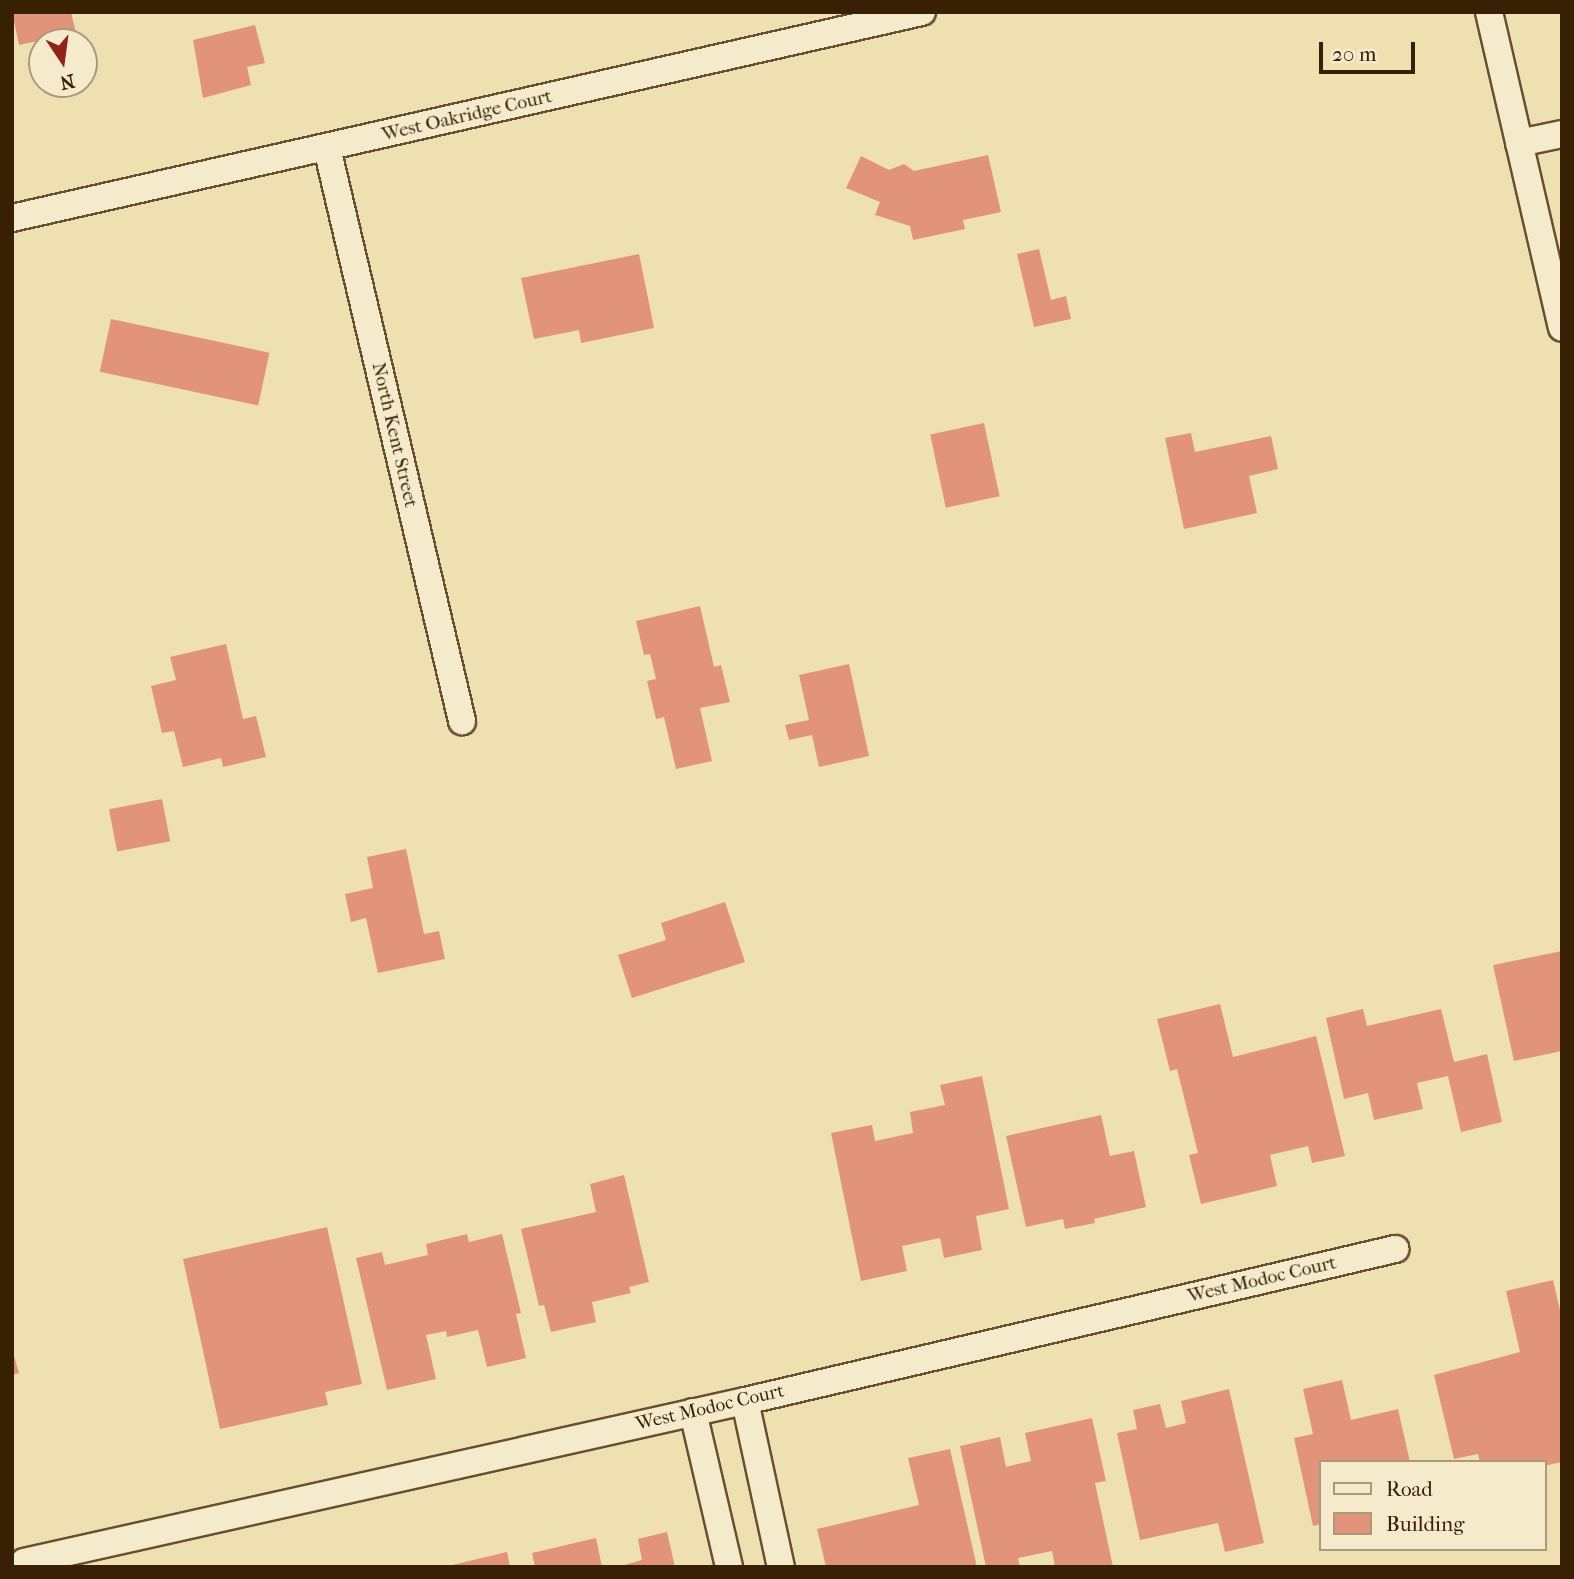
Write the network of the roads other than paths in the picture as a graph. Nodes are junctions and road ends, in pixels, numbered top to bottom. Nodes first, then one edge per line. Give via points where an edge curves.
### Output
1 (922, 12) edge
2 (1489, 12) edge
3 (1562, 134) edge
4 (1519, 143) junction
5 (327, 148) junction
6 (12, 218) edge
7 (1562, 328) edge
8 (461, 721) dead end
9 (1395, 1249) dead end
10 (745, 1401) junction
11 (693, 1412) junction
12 (24, 1562) dead end
13 (729, 1567) edge
14 (781, 1567) edge

1 - 5 street, West Oakridge Court
2 - 4 street
3 - 4 street
4 - 7 street
5 - 6 street, West Oakridge Court
5 - 8 street, North Kent Street
9 - 10 street, West Modoc Court
10 - 11 street, West Modoc Court
10 - 14 street
11 - 12 street, West Modoc Court
11 - 13 street

